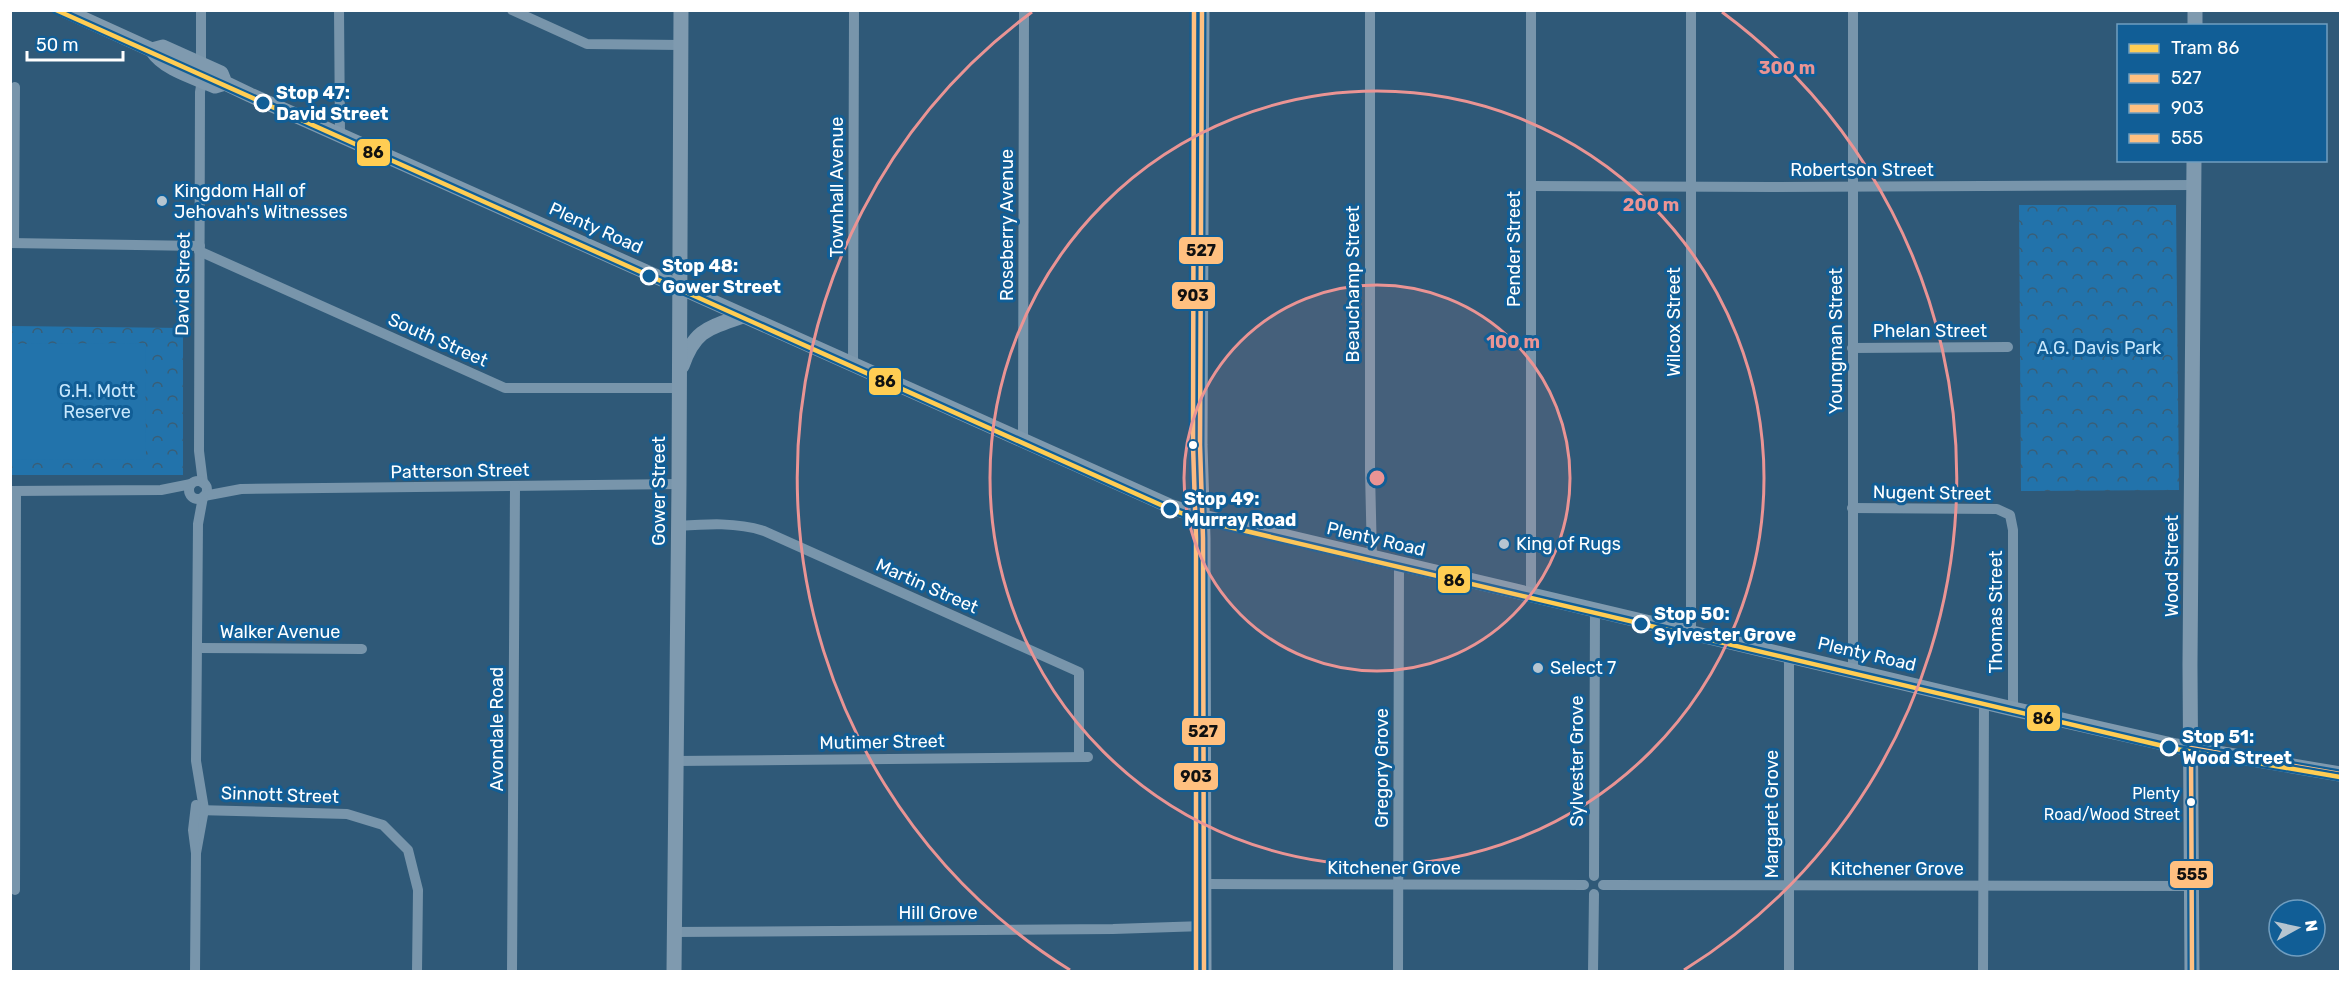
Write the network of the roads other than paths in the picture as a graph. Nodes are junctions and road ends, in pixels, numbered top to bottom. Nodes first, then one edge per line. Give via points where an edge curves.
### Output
1 (64, 10) edge
2 (201, 10) edge
3 (339, 10) edge
4 (512, 10) edge
5 (681, 10) edge
6 (854, 10) edge
7 (1024, 10) edge
8 (1202, 10) edge
9 (1370, 10) edge
10 (1531, 10) edge
11 (1691, 10) edge
12 (1853, 10) edge
13 (681, 45) junction
14 (152, 50) junction
15 (201, 64) junction
16 (202, 80) junction
17 (225, 83) junction
18 (15, 87) dead end
19 (340, 135) junction
20 (2194, 162) edge
21 (2194, 185) junction
22 (1531, 186) junction
23 (1691, 186) junction
24 (1852, 187) junction
25 (12, 243) edge
26 (200, 248) junction
27 (680, 287) junction
28 (743, 316) junction
29 (2008, 347) dead end
30 (1852, 348) junction
31 (853, 364) junction
32 (679, 382) junction
33 (1023, 440) junction
34 (679, 484) junction
35 (515, 487) junction
36 (198, 490) junction
37 (13, 491) edge
38 (1852, 508) junction
39 (2010, 515) joint
40 (1203, 517) junction
41 (678, 526) junction
42 (1372, 558) junction
43 (1400, 564) junction
44 (1531, 595) junction
45 (1595, 610) junction
46 (1691, 633) junction
47 (197, 648) junction
48 (362, 649) dead end
49 (1789, 656) junction
50 (1853, 671) junction
51 (1984, 702) junction
52 (2013, 709) junction
53 (2191, 748) junction
54 (1084, 756) joint
55 (675, 761) junction
56 (2340, 774) edge
57 (200, 810) junction
58 (1594, 876) junction
59 (1204, 884) junction
60 (1398, 885) junction
61 (1584, 885) junction
62 (1603, 885) junction
63 (1789, 886) junction
64 (1983, 886) junction
65 (2192, 886) junction
66 (15, 890) dead end
67 (1594, 894) junction
68 (1204, 926) junction
69 (673, 932) junction
70 (195, 972) edge
71 (417, 972) edge
72 (512, 972) edge
73 (674, 972) edge
74 (1204, 972) edge
75 (1398, 972) edge
76 (1593, 972) edge
77 (1789, 972) edge
78 (1983, 972) edge
79 (2192, 972) edge

1 - 14 main road, Plenty Road
2 - 15 street
3 - 19 street
4 - 13 street via 587,44
5 - 13 main road, Gower Street
6 - 31 street, Townhall Avenue
7 - 33 street, Roseberry Avenue
8 - 40 main road
9 - 42 street, Beauchamp Street
10 - 22 street, Pender Street
11 - 23 street, Wilcox Street
12 - 24 street, Youngman Street
13 - 27 main road, Gower Street
14 - 15 main road, Plenty Road via 163,47
14 - 16 main road, Plenty Road via 158,60
15 - 17 main road, Plenty Road via 221,73
16 - 17 main road, Plenty Road via 215,86
16 - 26 street, David Street
17 - 19 main road, Plenty Road
18 - 25 street
19 - 27 main road, Plenty Road
20 - 21 main road, Wood Street
21 - 24 street, Robertson Street
21 - 53 main road, Wood Street
22 - 23 street, Robertson Street
22 - 44 street, Pender Street
23 - 24 street, Robertson Street
23 - 46 street, Wilcox Street
24 - 30 street, Youngman Street
25 - 26 street, South Street
26 - 32 street, South Street via 505,388
26 - 36 street, David Street
27 - 28 main road, Plenty Road
27 - 32 main road, Gower Street
28 - 31 main road, Plenty Road
28 - 32 main road via 713,325 699,334 687,351
29 - 30 street, Phelan Street
30 - 38 street, Youngman Street
31 - 33 main road, Plenty Road
32 - 34 main road, Gower Street
33 - 40 main road, Plenty Road
34 - 35 street, Patterson Street
34 - 41 main road, Gower Street
35 - 36 street, Patterson Street
35 - 72 street, Avondale Road
36 - 37 street, Patterson Street
36 - 47 street, David Street
37 - 66 street
38 - 39 street, Nugent Street via 1997,509
38 - 50 street, Youngman Street
39 - 52 street, Thomas Street
40 - 42 main road, Plenty Road
40 - 59 main road
41 - 54 street, Martin Street via 735,525 764,531 1079,672
41 - 55 main road, Gower Street
42 - 43 main road, Plenty Road
43 - 44 main road, Plenty Road
43 - 60 street, Gregory Grove
44 - 45 main road, Plenty Road
45 - 46 main road, Plenty Road
45 - 58 street, Sylvester Grove
46 - 49 main road, Plenty Road
47 - 48 street, Walker Avenue
47 - 57 street, David Street via 192,790
49 - 50 main road, Plenty Road
49 - 63 street, Margaret Grove
50 - 51 main road, Plenty Road
51 - 52 main road, Plenty Road
51 - 64 street
52 - 53 main road, Plenty Road
53 - 56 main road, Plenty Road
53 - 65 main road, Wood Street
54 - 55 street, Mutimer Street
55 - 69 main road, Gower Street
57 - 70 street, David Street via 193,830
57 - 71 street, Sinnott Street via 347,814 383,825 408,850 418,890
58 - 61 street via 1586,879
58 - 62 street
59 - 60 street, Kitchener Grove
59 - 68 main road
60 - 61 street, Kitchener Grove
60 - 75 street, Gregory Grove
61 - 67 street via 1586,891
62 - 63 street, Kitchener Grove
62 - 67 street
63 - 64 street, Kitchener Grove
63 - 77 street, Margaret Grove
64 - 65 street, Kitchener Grove
64 - 78 street
65 - 79 main road, Wood Street
67 - 76 street
68 - 69 street, Hill Grove
68 - 74 main road
69 - 73 main road, Gower Street

